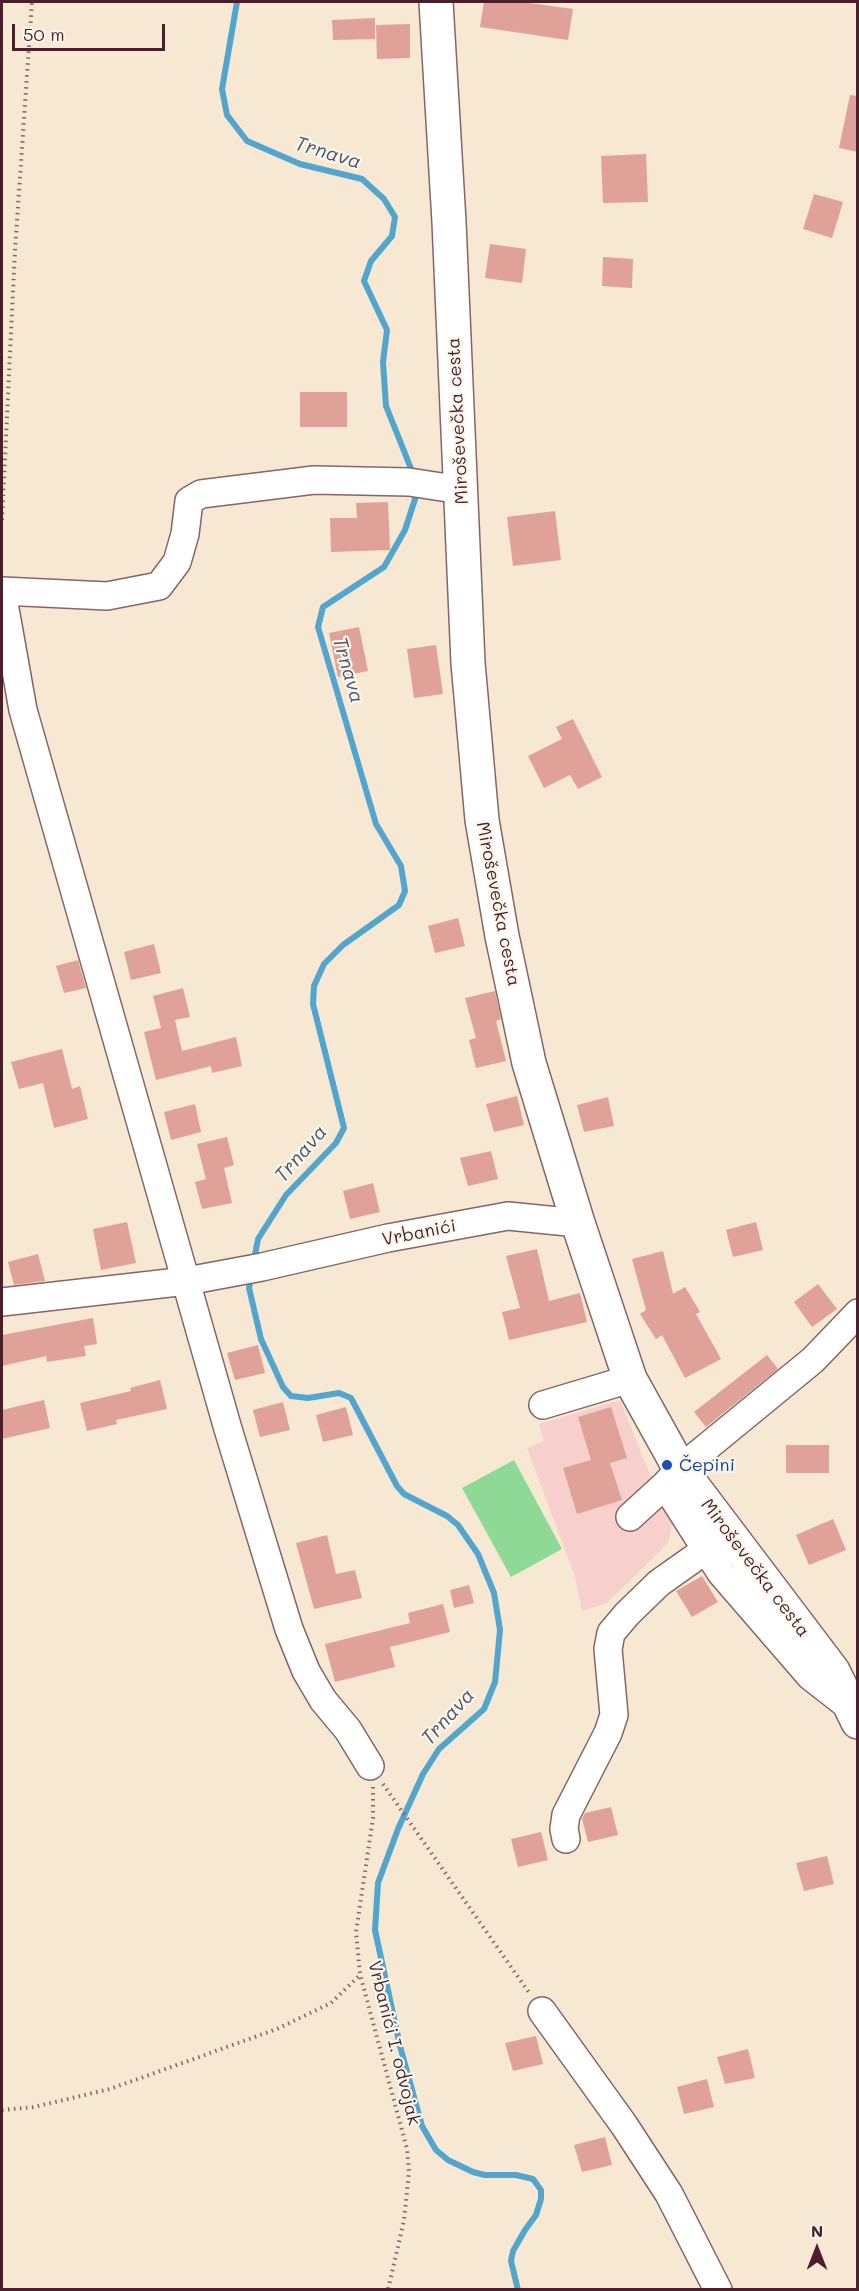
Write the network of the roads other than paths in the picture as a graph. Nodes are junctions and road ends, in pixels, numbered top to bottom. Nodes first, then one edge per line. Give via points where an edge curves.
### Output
1 (436, 2) edge
2 (461, 490) junction
3 (2, 591) edge
4 (578, 1223) junction
5 (187, 1281) junction
6 (2, 1302) edge
7 (858, 1313) edge
8 (630, 1379) junction
9 (543, 1405) dead end
10 (673, 1477) junction
11 (630, 1517) dead end
12 (707, 1549) junction
13 (854, 1715) edge
14 (370, 1766) road end
15 (566, 1839) dead end
16 (542, 2011) road end
17 (718, 2289) edge

1 - 2 main road, Miroševečka cesta
2 - 3 street via 314,480 201,494 189,501 177,562 159,586 107,596
2 - 4 main road, Miroševečka cesta via 468,663 482,820 528,1063
3 - 5 street via 23,710
4 - 5 street, Vrbanići via 508,1216
4 - 8 main road, Miroševečka cesta
5 - 6 street, Vrbanići
5 - 14 street via 289,1629 323,1700
7 - 10 street via 813,1360
8 - 9 street
8 - 10 main road, Miroševečka cesta
10 - 11 street
10 - 12 street
10 - 13 main road, Miroševečka cesta via 833,1671
12 - 13 street via 721,1573 810,1676
12 - 15 street via 659,1582 611,1633 608,1649 614,1715 566,1815
16 - 17 street via 669,2194

